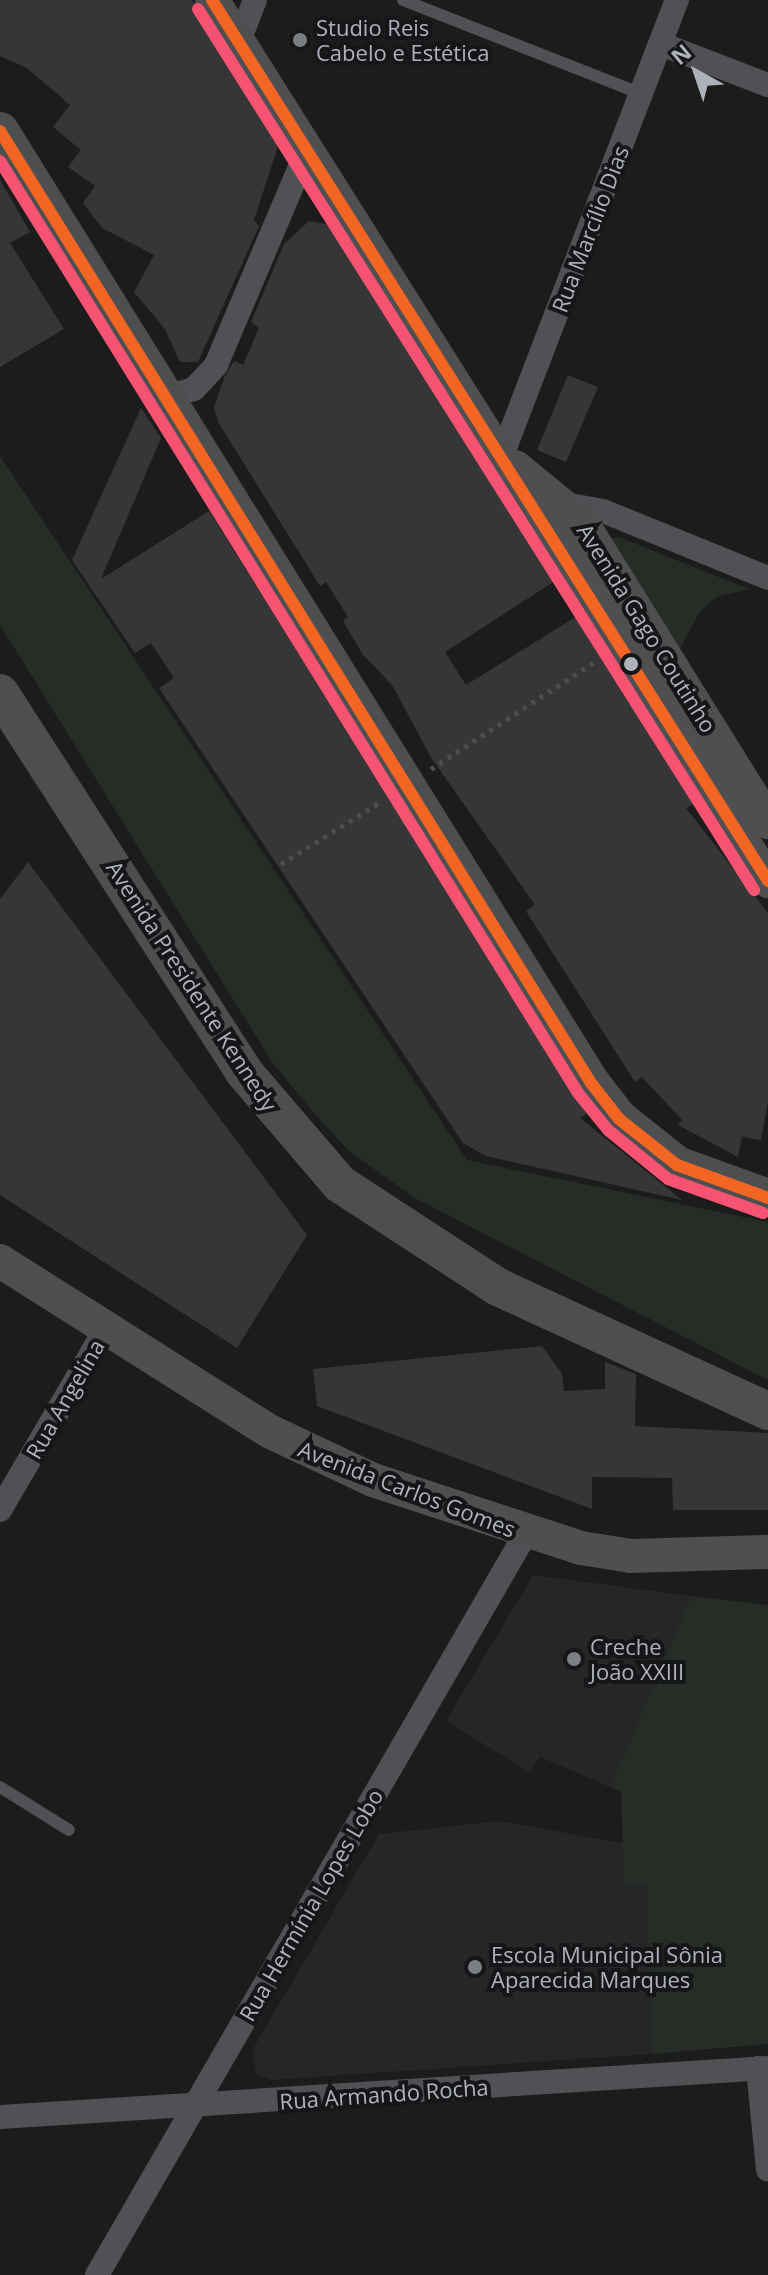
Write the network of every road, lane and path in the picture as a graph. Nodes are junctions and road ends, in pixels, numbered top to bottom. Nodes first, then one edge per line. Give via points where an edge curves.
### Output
1 (212, 0) edge
2 (255, 0) edge
3 (403, 0) edge
4 (677, 0) edge
5 (239, 41) junction
6 (661, 44) junction
7 (768, 85) edge
8 (642, 94) junction
9 (0, 131) edge
10 (306, 153) junction
11 (166, 397) junction
12 (501, 458) junction
13 (567, 504) junction
14 (534, 508) junction
15 (768, 578) edge
16 (621, 645) junction
17 (0, 693) edge
18 (407, 785) junction
19 (768, 822) edge
20 (281, 864) dead end
21 (768, 881) edge
22 (768, 1198) edge
23 (0, 1261) edge
24 (105, 1330) junction
25 (768, 1411) edge
26 (0, 1510) edge
27 (525, 1535) junction
28 (768, 1552) edge
29 (0, 1787) edge
30 (69, 1830) dead end
31 (763, 2068) edge
32 (194, 2107) junction
33 (0, 2117) edge
34 (768, 2170) edge
35 (97, 2275) edge

1 - 5 main road
2 - 5 street
3 - 8 lane
4 - 6 street, Rua Marcílio Dias
5 - 10 main road
6 - 7 street
6 - 8 street, Rua Marcílio Dias
8 - 12 street, Rua Marcílio Dias
9 - 11 main road
10 - 11 street via 216,365 194,389
10 - 12 main road
11 - 18 main road
12 - 13 main road, Avenida Gago Coutinho
12 - 14 main road
13 - 14 street
13 - 15 street
13 - 19 main road, Avenida Gago Coutinho
14 - 16 main road
16 - 18 path
16 - 21 main road
17 - 25 main road, Avenida Presidente Kennedy via 244,1072 340,1184 498,1287
18 - 20 path
18 - 22 main road via 619,1119 677,1165
23 - 24 main road, Avenida Carlos Gomes
24 - 26 street, Rua Angelina
24 - 27 main road, Avenida Carlos Gomes via 311,1455
27 - 28 main road, Avenida Carlos Gomes via 631,1556
27 - 32 street, Rua Hermínia Lopes Lobo
29 - 30 lane
31 - 32 street, Rua Armando Rocha
31 - 34 street
32 - 33 street, Rua Armando Rocha
32 - 35 street, Rua Hermínia Lopes Lobo

